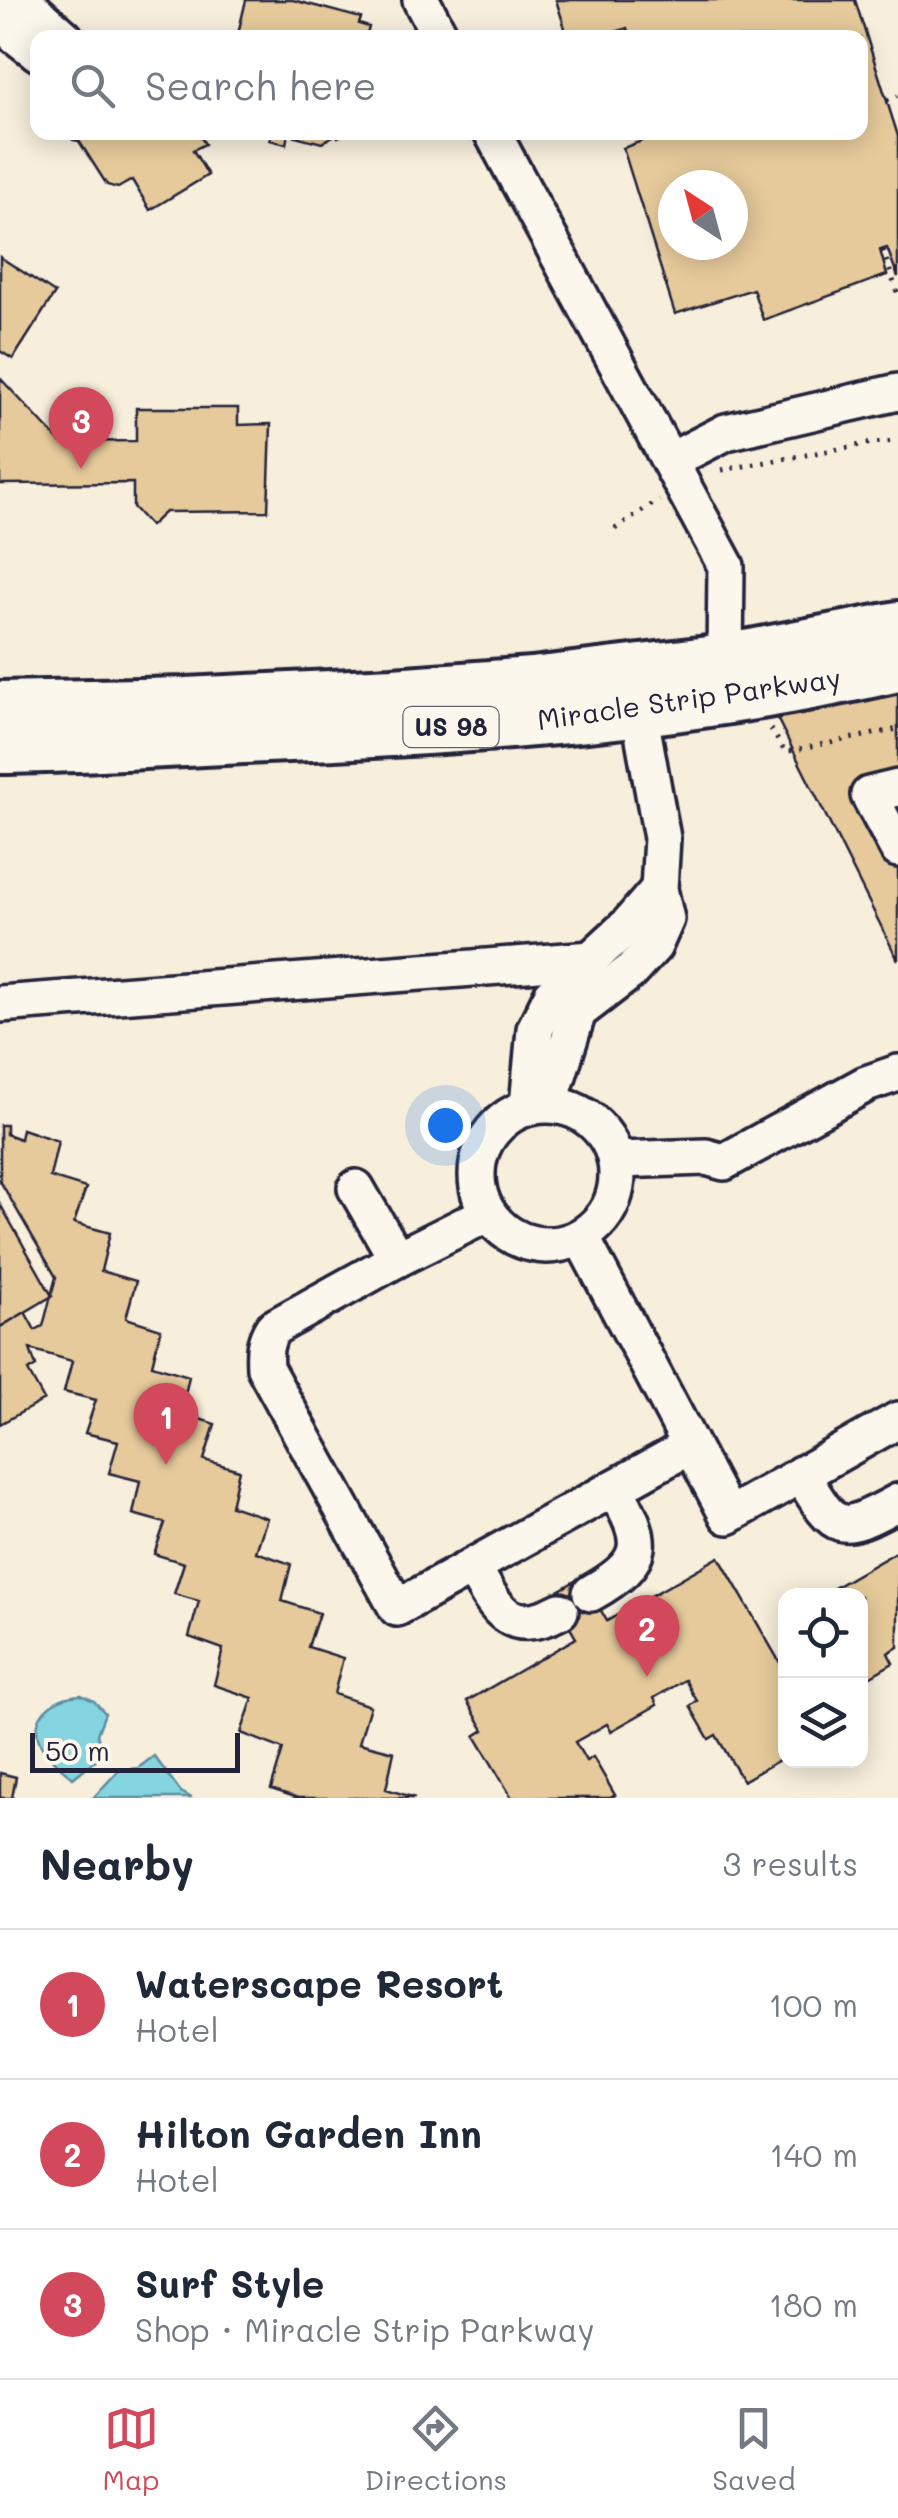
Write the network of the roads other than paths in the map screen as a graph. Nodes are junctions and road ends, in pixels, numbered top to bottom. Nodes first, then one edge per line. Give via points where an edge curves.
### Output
1 (421, 0) edge
2 (0, 5) edge
3 (57, 30) edge
4 (437, 30) edge
5 (30, 47) edge
6 (496, 140) edge
7 (898, 392) edge
8 (676, 472) junction
9 (898, 628) edge
10 (898, 666) edge
11 (728, 679) junction
12 (636, 692) junction
13 (0, 706) edge
14 (0, 748) edge
15 (898, 788) edge
16 (898, 849) edge
17 (659, 889) junction
18 (592, 959) junction
19 (0, 1004) edge
20 (898, 1073) edge
21 (538, 1105) junction
22 (617, 1160) junction
23 (356, 1188) dead end
24 (488, 1214) junction
25 (581, 1237) junction
26 (397, 1259) junction
27 (898, 1420) edge
28 (690, 1446) junction
29 (800, 1474) junction
30 (614, 1488) junction
31 (898, 1502) edge
32 (473, 1567) junction
33 (591, 1593) dead end
34 (560, 1611) dead end

1 - 4 street
2 - 3 street via 32,9
2 - 5 street via 16,36
6 - 8 street
7 - 8 street via 726,432
8 - 11 street via 726,566
9 - 11 highway, Miracle Strip Parkway / US 98
10 - 11 highway, Miracle Strip Parkway / US 98
11 - 12 highway, Miracle Strip Parkway / US 98
12 - 13 highway, Miracle Strip Parkway / US 98
12 - 14 highway, Miracle Strip Parkway / US 98 via 381,732
12 - 17 street via 662,838
15 - 16 street via 868,795
17 - 18 street
17 - 21 street via 666,919 654,946 578,1012
18 - 19 street
18 - 21 street via 552,995 535,1029
20 - 22 street via 724,1162
21 - 22 street via 571,1108 590,1118
21 - 24 street via 508,1116 480,1150 477,1183
22 - 25 street via 613,1201
23 - 26 street
24 - 25 street via 502,1230 540,1246
24 - 26 street
25 - 28 street
26 - 32 street via 272,1328 265,1340 266,1368 397,1608
27 - 29 street
28 - 29 street via 728,1516
28 - 30 street
29 - 31 street via 838,1524 862,1522
30 - 32 street
30 - 33 street via 634,1522 636,1550 622,1575
32 - 34 street via 495,1608 512,1620 540,1622

